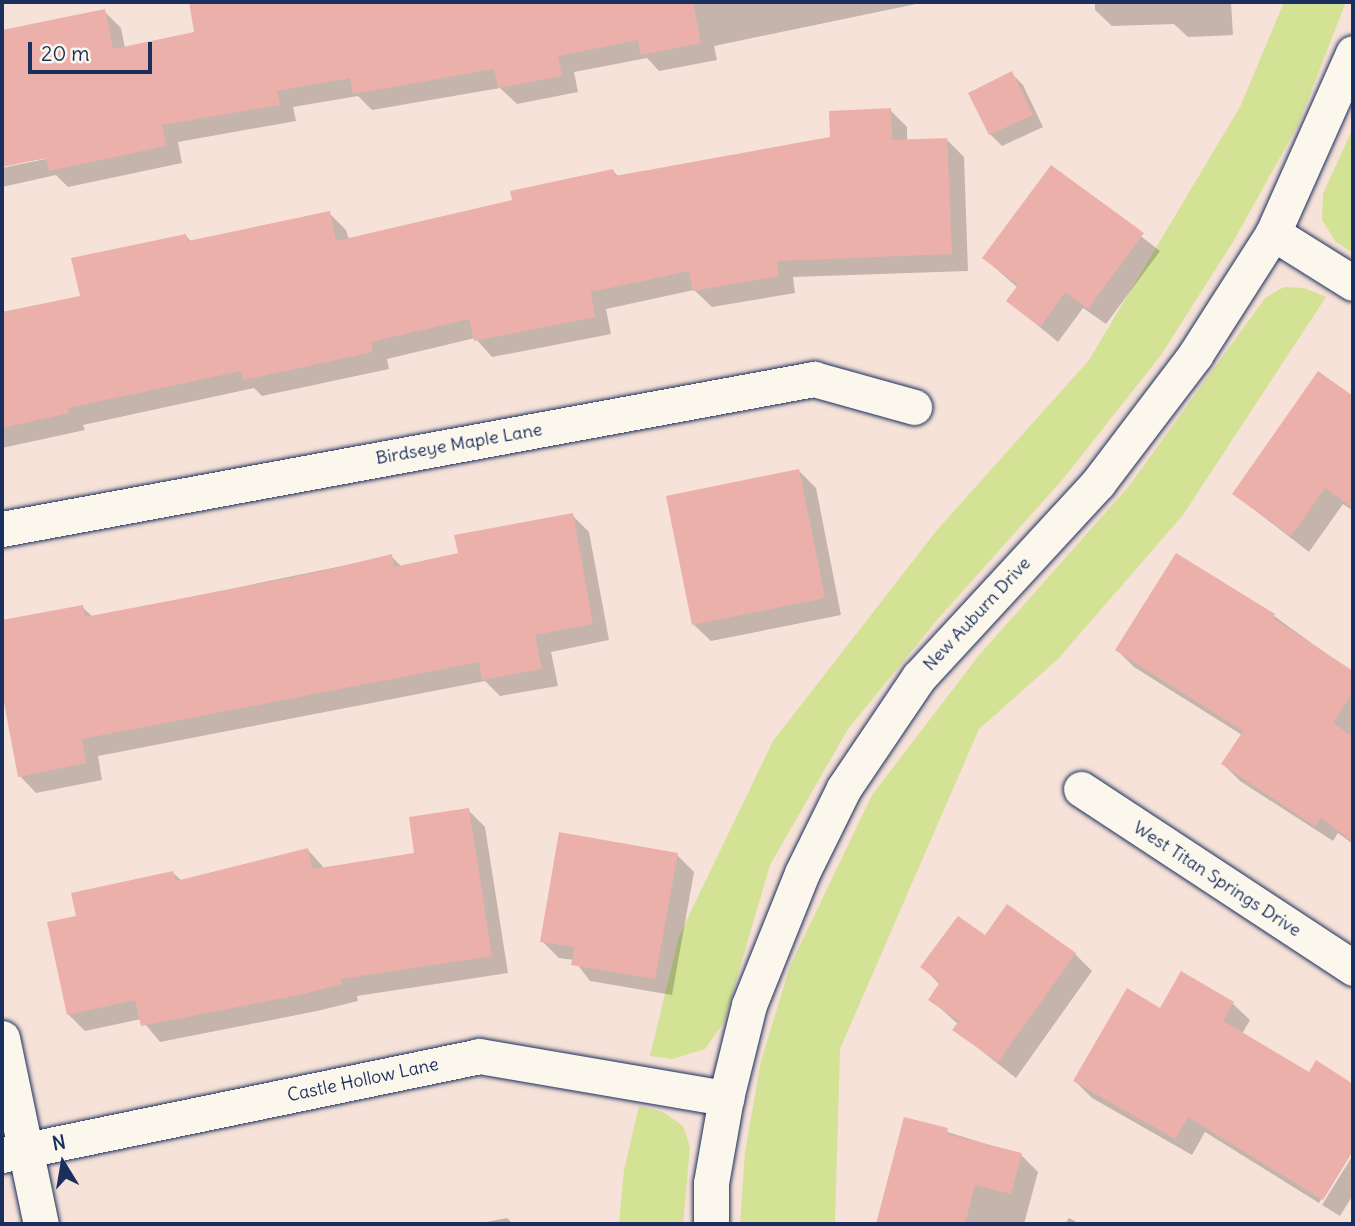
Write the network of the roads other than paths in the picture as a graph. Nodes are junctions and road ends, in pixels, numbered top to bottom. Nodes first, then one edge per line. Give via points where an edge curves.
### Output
1 (1353, 54) edge
2 (1273, 233) junction
3 (1353, 283) edge
4 (914, 407) dead end
5 (2, 529) edge
6 (1081, 789) dead end
7 (1353, 968) edge
8 (2, 1038) edge
9 (726, 1098) junction
10 (13, 1153) edge
11 (40, 1224) edge
12 (711, 1224) edge

1 - 2 street, New Auburn Drive
2 - 3 street
2 - 9 street, New Auburn Drive via 1195,355 1098,483 919,677 844,788 802,873 748,1005
4 - 5 street, Birdseye Maple Lane via 814,379
6 - 7 street, West Titan Springs Drive
8 - 10 street
9 - 10 street, Castle Hollow Lane via 479,1056
9 - 12 street, New Auburn Drive via 711,1183
10 - 11 street

